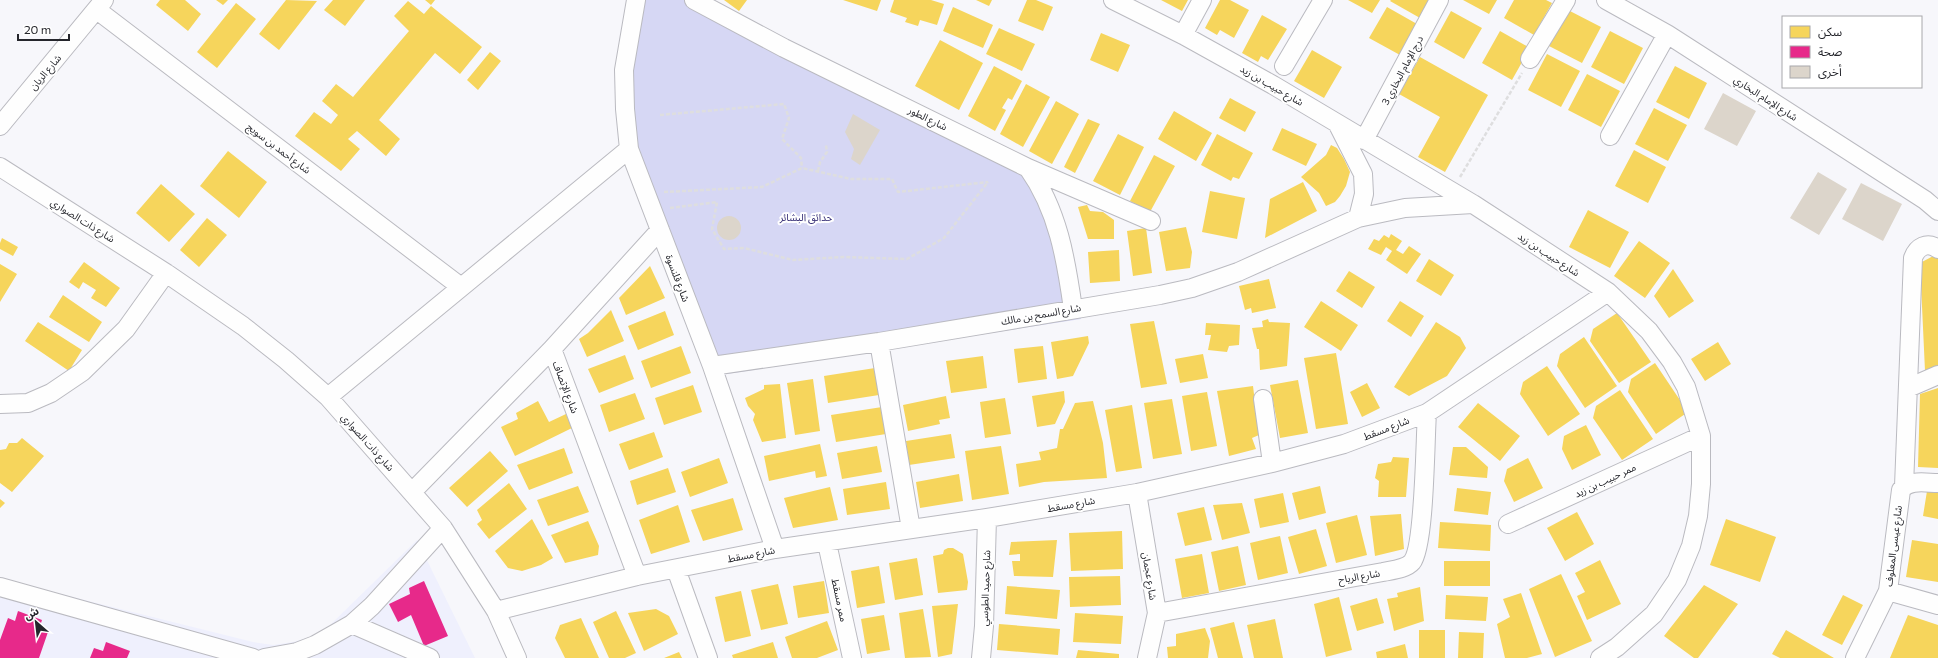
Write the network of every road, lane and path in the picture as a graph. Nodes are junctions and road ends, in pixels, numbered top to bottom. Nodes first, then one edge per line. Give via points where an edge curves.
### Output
1 (636, 0) edge
2 (694, 0) edge
3 (1114, 0) edge
4 (1202, 0) edge
5 (1323, 0) edge
6 (1439, 0) edge
7 (1566, 0) edge
8 (1606, 0) edge
9 (101, 5) edge
10 (1666, 34) junction
11 (1183, 36) junction
12 (1530, 59) joint
13 (1284, 66) dead end
14 (660, 115) dead end
15 (1338, 124) junction
16 (0, 126) edge
17 (1610, 136) dead end
18 (1364, 140) junction
19 (826, 146) dead end
20 (629, 149) junction
21 (0, 167) edge
22 (802, 168) junction
23 (1028, 168) junction
24 (818, 171) junction
25 (1452, 191) junction
26 (647, 193) junction
27 (1473, 204) junction
28 (1934, 205) edge
29 (669, 209) dead end
30 (1358, 218) junction
31 (1151, 221) dead end
32 (660, 230) junction
33 (1938, 249) edge
34 (166, 273) junction
35 (461, 287) junction
36 (1608, 292) junction
37 (1073, 309) junction
38 (879, 342) junction
39 (552, 350) junction
40 (712, 366) junction
41 (1938, 375) edge
42 (1908, 388) junction
43 (328, 397) junction
44 (1263, 399) dead end
45 (0, 404) edge
46 (1426, 413) junction
47 (1702, 436) junction
48 (1272, 463) junction
49 (1938, 483) edge
50 (1904, 486) junction
51 (412, 492) junction
52 (1137, 493) junction
53 (987, 518) junction
54 (1508, 524) dead end
55 (443, 528) junction
56 (911, 529) junction
57 (827, 543) junction
58 (775, 549) junction
59 (676, 569) junction
60 (637, 576) junction
61 (0, 587) edge
62 (1888, 591) junction
63 (1938, 605) edge
64 (496, 611) junction
65 (1157, 613) junction
66 (352, 624) junction
67 (218, 653) edge
68 (423, 656) edge
69 (253, 658) edge
70 (264, 658) edge
71 (517, 658) edge
72 (708, 658) edge
73 (852, 658) edge
74 (981, 658) edge
75 (1147, 658) edge
76 (1600, 658) edge
77 (1855, 658) edge

1 - 20 street, شارع قلنسوة via 624,70
2 - 23 street, شارع الطور via 784,48
3 - 11 street, شارع حبيب بن زيد
4 - 11 street
5 - 13 street
6 - 18 street, درج الإمام البخاري 3
7 - 12 street
8 - 10 street, شارع الإمام البخاري
9 - 16 street, شارع الريان
9 - 35 street, شارع أحمد بن سويج
10 - 17 street
10 - 28 street, شارع الإمام البخاري
11 - 15 street, شارع حبيب بن زيد
12 - 25 path
14 - 22 path via 784,104 789,118 782,139 801,158
15 - 18 street, شارع حبيب بن زيد
15 - 30 street via 1363,174 1364,194
18 - 25 street, شارع حبيب بن زيد
19 - 24 path via 827,152 820,162
20 - 26 street, شارع قلنسوة
20 - 35 street
21 - 34 street, شارع ذات الصواري
22 - 24 path
22 - 26 path via 762,187
23 - 31 street
23 - 37 street, شارع الطور via 1049,204 1065,255
24 - 29 path via 851,179 892,179 898,192 988,182 944,238 907,259 843,256 793,260 744,248 724,249 712,229 716,202
25 - 27 street, شارع حبيب بن زيد
26 - 32 street, شارع قلنسوة
27 - 30 street, شارع السمح بن مالك via 1405,208
27 - 36 street, شارع حبيب بن زيد
30 - 37 street, شارع السمح بن مالك via 1277,255 1192,288
32 - 39 street, شارع الإتصاف
32 - 40 street, شارع قلنسوة
33 - 42 street, شارع عيسى المعلوف via 1930,245 1923,246 1913,258
34 - 43 street, شارع ذات الصواري via 243,326
34 - 45 street via 126,329 82,372 51,393 28,403
35 - 43 street
36 - 46 street, شارع مسقط
36 - 47 street, شارع حبيب بن زيد via 1649,331 1672,362 1686,387
37 - 38 street, شارع السمح بن مالك
38 - 40 street, شارع السمح بن مالك
38 - 56 street
39 - 51 street
39 - 60 street, شارع الإتصاف
40 - 58 street, شارع قلنسوة
41 - 42 street
42 - 50 street, شارع عيسى المعلوف
43 - 51 street, شارع ذات الصواري
44 - 48 street
46 - 48 street, شارع مسقط via 1344,444
46 - 65 street, شارع الرياح via 1419,545 1410,564 1383,572
47 - 54 street, ممر حبيب بن زيد
47 - 76 street, شارع حبيب بن زيد via 1698,516 1692,546 1677,580 1654,614 1617,647
48 - 52 street, شارع مسقط
49 - 50 street via 1910,483
50 - 62 street, شارع عيسى المعلوف via 1900,496
51 - 55 street, شارع ذات الصواري
52 - 53 street, شارع مسقط
52 - 65 street, شارع عجمان
53 - 56 street, شارع مسقط
53 - 74 street, شارع حميد الطوسي
55 - 64 street, شارع ذات الصواري
55 - 66 street via 372,606
56 - 57 street, شارع مسقط
57 - 58 street, شارع مسقط
57 - 73 street, ممر مسقط
58 - 59 street, شارع مسقط
59 - 60 street, شارع مسقط
59 - 72 street
60 - 64 street, شارع مسقط
61 - 67 street
62 - 63 street
62 - 77 street, شارع عيسى المعلوف
64 - 71 street, شارع ذات الصواري
65 - 75 street, شارع عجمان
66 - 68 street
66 - 70 street via 297,652
67 - 69 street

